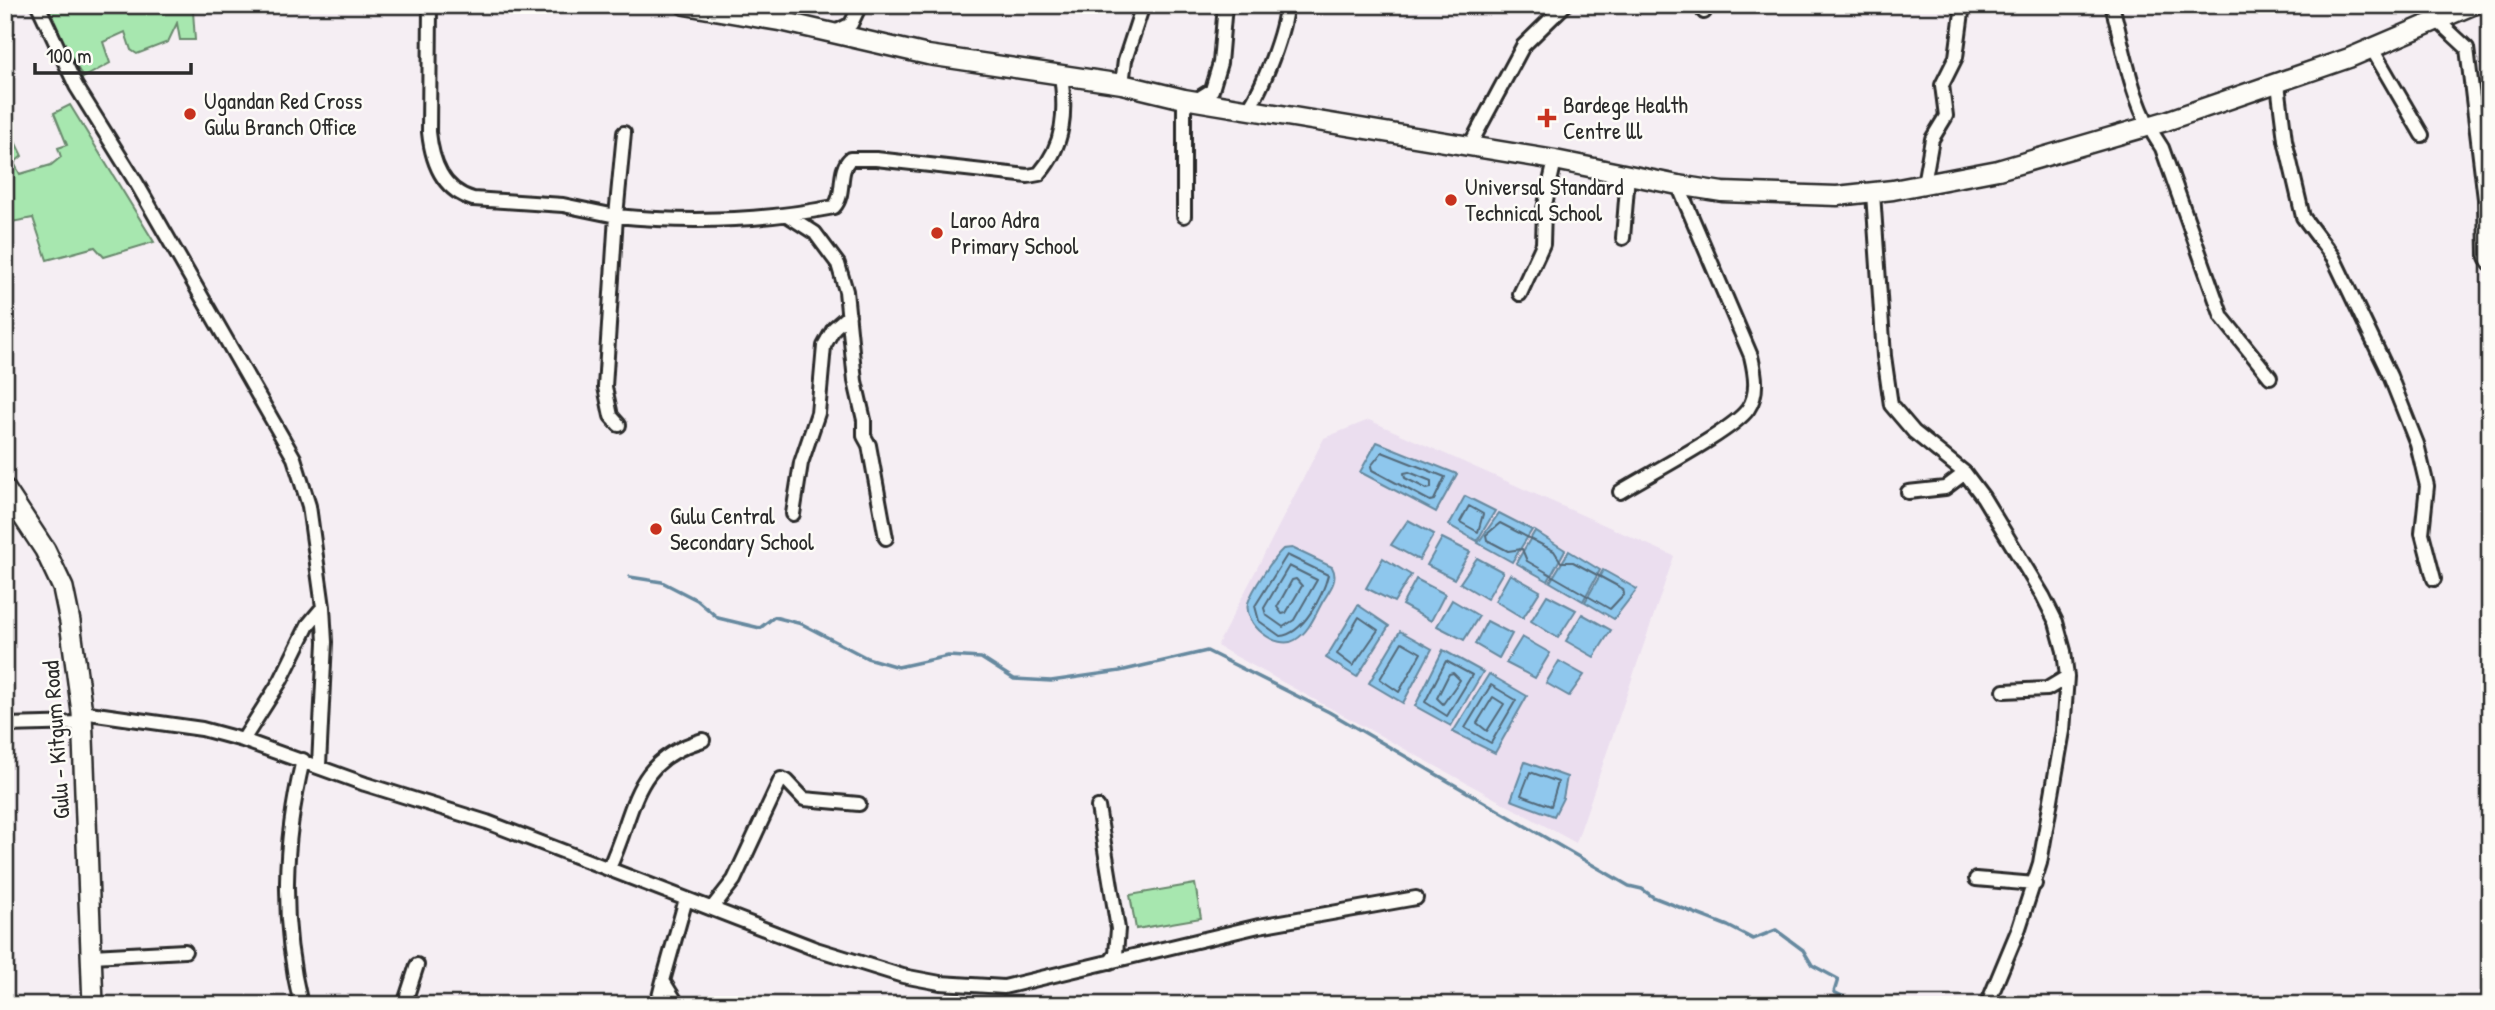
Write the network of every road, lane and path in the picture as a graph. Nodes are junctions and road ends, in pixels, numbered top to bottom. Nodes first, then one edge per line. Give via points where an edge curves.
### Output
1 (38, 5) edge
2 (430, 5) edge
3 (685, 5) edge
4 (765, 5) edge
5 (860, 5) edge
6 (1143, 5) edge
7 (1225, 5) edge
8 (1286, 5) edge
9 (1565, 5) edge
10 (1963, 5) edge
11 (2112, 5) edge
12 (2473, 5) edge
13 (739, 15) junction
14 (2438, 21) junction
15 (831, 34) junction
16 (2372, 49) junction
17 (1061, 75) junction
18 (1122, 84) junction
19 (2278, 85) junction
20 (1190, 99) junction
21 (1248, 109) junction
22 (2146, 126) junction
23 (624, 133) dead end
24 (2422, 135) dead end
25 (1469, 147) junction
26 (1555, 160) junction
27 (1628, 174) junction
28 (1924, 184) junction
29 (1678, 185) junction
30 (1873, 193) junction
31 (788, 215) junction
32 (616, 216) junction
33 (1184, 216) dead end
34 (1623, 238) dead end
35 (2490, 264) edge
36 (1520, 294) dead end
37 (849, 315) junction
38 (2270, 377) dead end
39 (620, 425) dead end
40 (1965, 473) junction
41 (5, 489) edge
42 (1620, 492) dead end
43 (1908, 492) dead end
44 (793, 514) dead end
45 (886, 538) dead end
46 (2434, 579) dead end
47 (323, 607) junction
48 (2067, 677) junction
49 (2004, 691) dead end
50 (82, 717) junction
51 (5, 725) edge
52 (243, 740) junction
53 (703, 740) dead end
54 (303, 760) junction
55 (319, 765) junction
56 (859, 804) dead end
57 (1098, 807) dead end
58 (609, 868) junction
59 (1976, 879) dead end
60 (2035, 884) junction
61 (1416, 898) dead end
62 (686, 899) junction
63 (712, 908) junction
64 (186, 951) dead end
65 (92, 956) junction
66 (1110, 962) junction
67 (417, 965) dead end
68 (663, 981) junction
69 (93, 1005) edge
70 (301, 1005) edge
71 (404, 1005) edge
72 (657, 1005) edge
73 (678, 1005) edge
74 (1987, 1005) edge

1 - 47 street via 76,86 294,458 309,506
2 - 32 street via 430,142 444,180 473,199 563,205
3 - 13 street
4 - 13 street
5 - 15 street via 851,24
6 - 18 street
7 - 20 street via 1220,63 1212,90
8 - 21 street via 1263,88
9 - 25 street via 1523,46
10 - 28 street via 1956,57 1942,85 1946,116 1932,139
11 - 22 street
12 - 14 street
13 - 15 street
14 - 16 street
14 - 35 street via 2467,48
15 - 17 street via 928,55
16 - 19 street
16 - 24 street
17 - 18 street
17 - 31 street via 1062,131 1039,174 850,159 834,207
18 - 20 street
19 - 22 street
19 - 46 street via 2303,217 2333,257 2417,444 2427,486 2422,533
20 - 21 street
20 - 33 street
21 - 25 street
22 - 28 street via 1998,170
22 - 38 street via 2162,148 2222,317
23 - 32 street
25 - 26 street
26 - 27 street
26 - 36 street via 1544,209 1543,244
27 - 29 street
27 - 34 street
28 - 30 street
29 - 30 street via 1722,192
29 - 42 street via 1751,356 1753,399 1748,410 1730,424
30 - 40 street via 1891,405 1914,432
31 - 32 street via 690,220
31 - 37 street via 815,233 838,264
32 - 39 street via 606,387 611,416
37 - 44 street via 834,328 824,346 818,413 801,463
37 - 45 street via 864,436
40 - 43 street via 1945,488
40 - 48 street via 2025,562 2056,622
41 - 50 main road, Gulu - Kitgum Road via 45,550 63,588
47 - 52 street via 308,625 281,680
47 - 55 street
48 - 49 street via 2046,689
48 - 60 street via 2063,731
50 - 51 street
50 - 52 street via 202,729
50 - 65 main road, Gulu - Kitgum Road
52 - 54 street
53 - 58 street via 667,753 650,770
54 - 55 street
54 - 70 street via 285,908
55 - 58 street
56 - 63 street via 804,799 780,779 734,880
57 - 66 street via 1118,929
58 - 62 street
59 - 60 street
60 - 74 street
61 - 66 street via 1259,926
62 - 63 street
62 - 68 street
63 - 66 street via 867,966 940,983 1004,988
64 - 65 street
65 - 69 main road, Gulu - Kitgum Road
67 - 71 street
68 - 72 street
68 - 73 street

